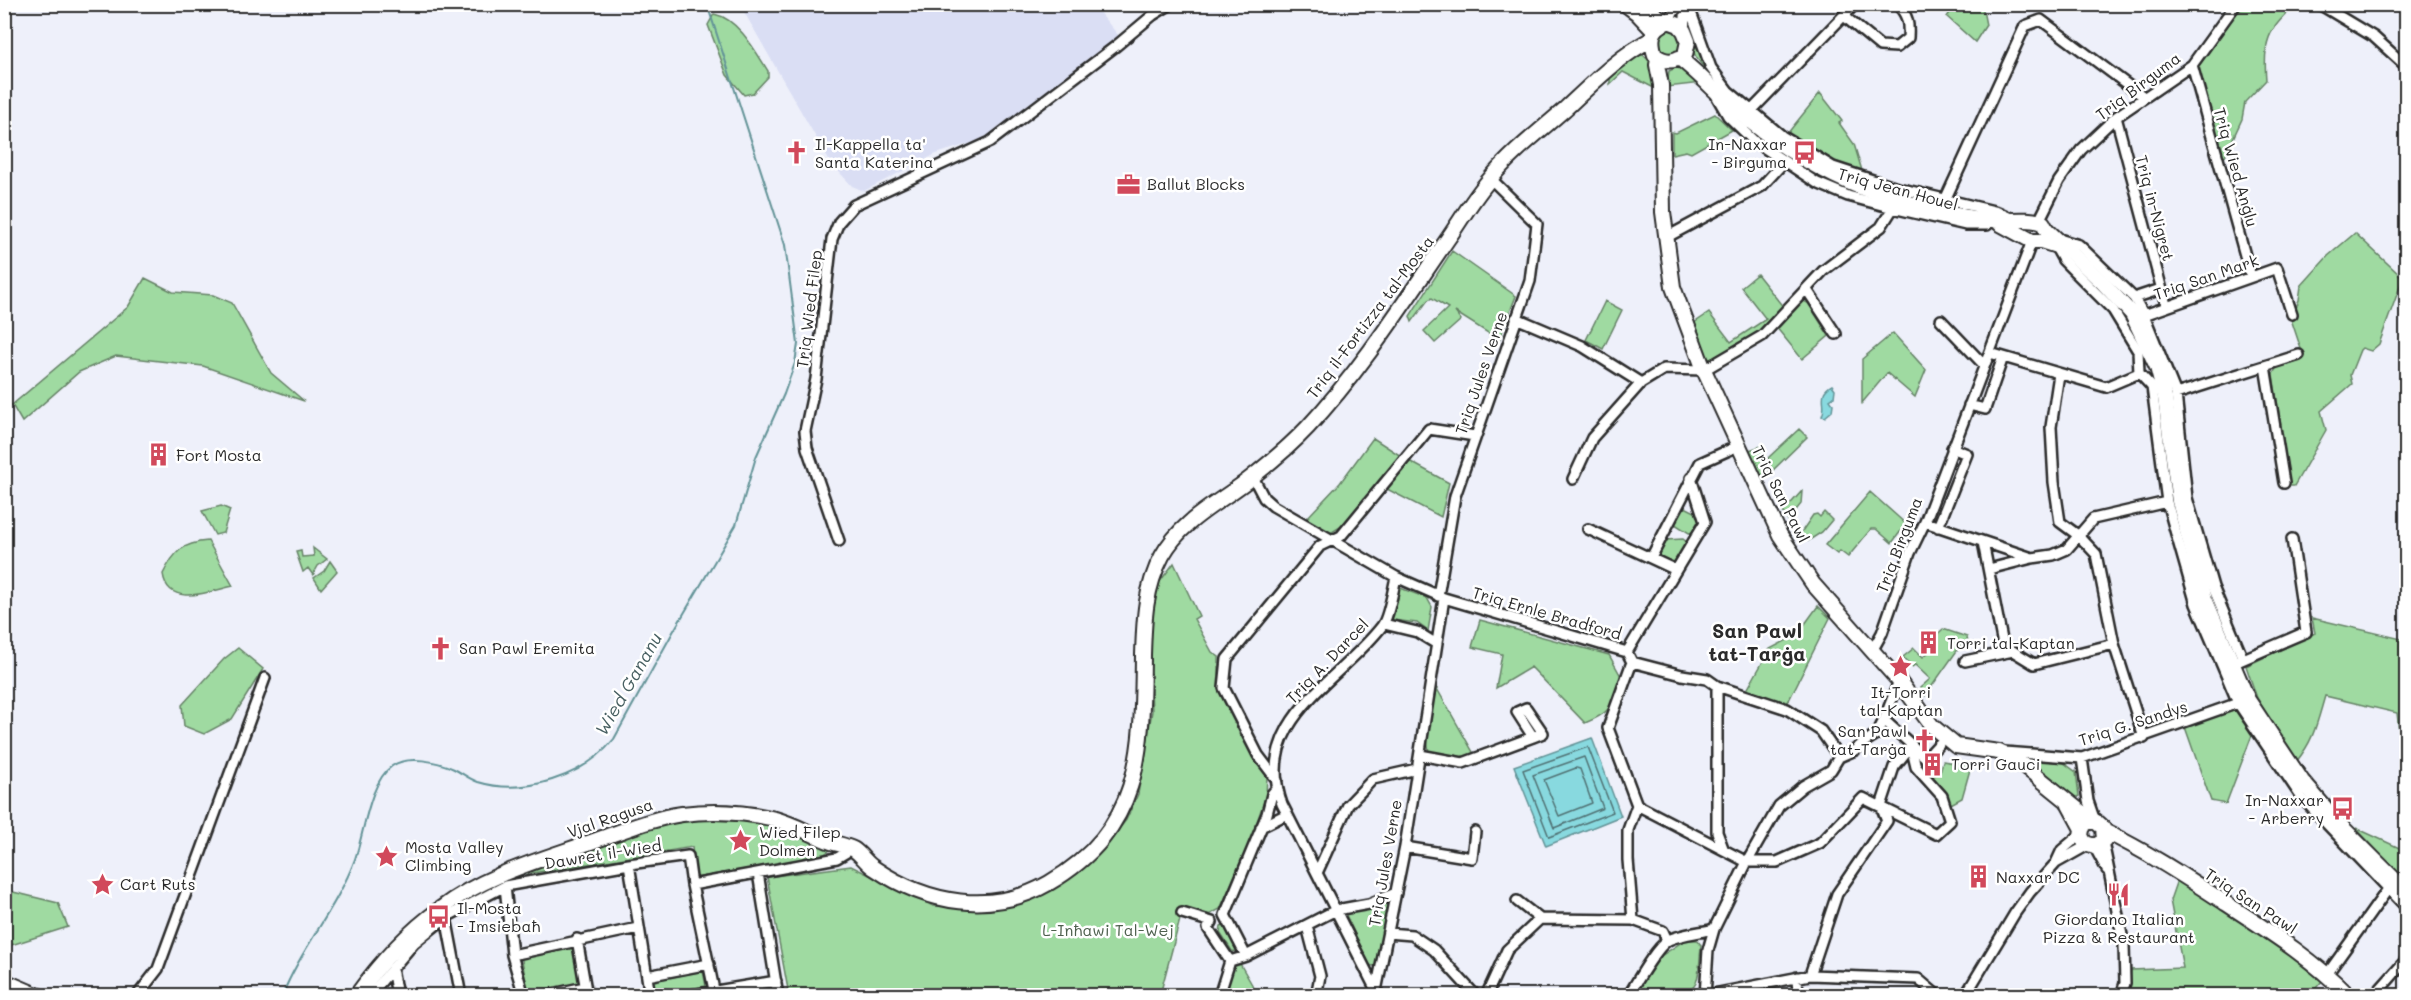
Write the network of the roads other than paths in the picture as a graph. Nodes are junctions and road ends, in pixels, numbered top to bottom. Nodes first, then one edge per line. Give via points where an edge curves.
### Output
1 (1171, 4) edge
2 (1624, 4) edge
3 (1641, 4) edge
4 (1686, 4) edge
5 (1855, 4) edge
6 (1897, 4) edge
7 (2236, 4) edge
8 (2319, 4) edge
9 (1844, 16) junction
10 (1667, 22) junction
11 (1684, 31) junction
12 (1653, 35) junction
13 (1626, 56) junction
14 (1670, 56) junction
15 (2192, 65) junction
16 (2406, 66) edge
17 (1717, 86) junction
18 (2144, 97) junction
19 (1746, 113) junction
20 (2116, 117) junction
21 (1784, 162) junction
22 (1490, 178) junction
23 (1945, 200) junction
24 (1893, 208) junction
25 (2004, 222) junction
26 (2041, 234) junction
27 (1667, 237) junction
28 (2251, 277) junction
29 (1807, 290) junction
30 (2161, 290) junction
31 (2134, 298) junction
32 (2166, 306) junction
33 (2292, 314) dead end
34 (2144, 315) junction
35 (1516, 318) junction
36 (1941, 320) dead end
37 (1836, 334) dead end
38 (1990, 353) junction
39 (2299, 355) dead end
40 (2003, 357) junction
41 (1984, 365) junction
42 (2265, 366) junction
43 (1704, 370) junction
44 (2139, 373) junction
45 (2059, 374) junction
46 (1641, 382) junction
47 (2176, 394) junction
48 (1969, 405) junction
49 (1475, 436) junction
50 (1738, 446) junction
51 (1952, 448) junction
52 (1253, 477) junction
53 (1691, 478) junction
54 (1573, 479) dead end
55 (2284, 483) dead end
56 (2167, 502) junction
57 (1925, 522) junction
58 (1938, 527) junction
59 (1588, 529) dead end
60 (2079, 536) junction
61 (2292, 539) dead end
62 (1331, 540) junction
63 (839, 541) dead end
64 (1983, 542) junction
65 (1651, 558) junction
66 (2032, 558) junction
67 (1989, 568) junction
68 (1676, 570) junction
69 (1396, 577) junction
70 (1441, 597) junction
71 (1384, 624) junction
72 (1435, 644) junction
73 (2115, 644) junction
74 (1872, 651) junction
75 (2013, 651) junction
76 (1627, 652) junction
77 (1965, 661) dead end
78 (1632, 662) junction
79 (2237, 662) junction
80 (265, 678) dead end
81 (1899, 681) junction
82 (1717, 686) junction
83 (2238, 703) junction
84 (1884, 720) junction
85 (1533, 737) dead end
86 (2144, 738) junction
87 (1939, 744) dead end
88 (1911, 746) junction
89 (1999, 752) junction
90 (1420, 754) junction
91 (1258, 755) junction
92 (1277, 756) junction
93 (1839, 757) junction
94 (2082, 758) junction
95 (1417, 768) junction
96 (1277, 784) junction
97 (1282, 804) junction
98 (1637, 805) junction
99 (1881, 806) junction
100 (1653, 813) junction
101 (1267, 814) junction
102 (1287, 814) junction
103 (1261, 827) junction
104 (1628, 830) junction
105 (1475, 832) dead end
106 (1717, 832) junction
107 (2094, 834) junction
108 (1704, 838) junction
109 (1405, 847) junction
110 (1723, 848) junction
111 (852, 849) junction
112 (1746, 862) junction
113 (629, 864) junction
114 (758, 873) junction
115 (1317, 873) junction
116 (692, 885) junction
117 (505, 886) junction
118 (908, 886) joint
119 (2388, 889) junction
120 (2406, 891) edge
121 (1396, 893) junction
122 (1517, 901) dead end
123 (2406, 907) edge
124 (1336, 910) junction
125 (443, 913) junction
126 (1182, 914) dead end
127 (1225, 915) junction
128 (1540, 920) junction
129 (1633, 920) junction
130 (1212, 922) junction
131 (1307, 926) junction
132 (638, 928) junction
133 (1714, 929) junction
134 (1388, 933) junction
135 (577, 939) junction
136 (1667, 940) junction
137 (512, 955) junction
138 (1246, 956) junction
139 (2406, 960) edge
140 (1230, 961) junction
141 (710, 964) junction
142 (392, 968) junction
143 (2328, 973) junction
144 (1810, 975) junction
145 (647, 976) junction
146 (1797, 977) junction
147 (4, 981) edge
148 (776, 981) junction
149 (4, 988) edge
150 (714, 990) junction
151 (586, 991) edge
152 (2340, 992) edge
153 (1376, 994) edge
154 (1967, 994) edge
155 (136, 995) edge
156 (1705, 995) edge
157 (22, 996) edge
158 (39, 996) edge
159 (356, 996) edge
160 (369, 996) edge
161 (397, 996) edge
162 (461, 996) edge
163 (524, 996) edge
164 (543, 996) edge
165 (650, 996) edge
166 (686, 996) edge
167 (778, 996) edge
168 (1219, 996) edge
169 (1316, 996) edge
170 (1476, 996) edge
171 (1486, 996) edge
172 (1628, 996) edge
173 (1798, 996) edge
174 (1938, 996) edge
175 (2121, 996) edge
176 (2374, 996) edge

1 - 63 street, Triq Wied Filep via 990,142 854,205 839,222 831,239 816,379 805,431 807,448
2 - 12 main road via 1637,13
3 - 10 main road
4 - 10 street via 1675,10
4 - 11 street
4 - 17 street, Triq Jean Houel
5 - 9 street
6 - 9 street via 1909,22 1908,38 1897,47 1880,46
7 - 15 street, Triq Birguma
8 - 16 street via 2374,37
9 - 19 street
10 - 11 main road via 1674,22
10 - 12 main road, Triq il-Fortizza tal-Mosta via 1659,25
11 - 14 main road via 1687,35
12 - 13 main road, Triq il-Fortizza tal-Mosta
12 - 14 main road
13 - 14 main road
13 - 22 main road, Triq il-Fortizza tal-Mosta
14 - 17 main road, Triq Jean Houel
14 - 27 main road, Triq San Pawl via 1657,66
15 - 18 street, Triq Birguma
15 - 28 street, Triq Wied Anġlu
17 - 19 main road, Triq Jean Houel
17 - 19 street, Triq Jean Houel
17 - 21 street, Triq Jean Houel via 1728,116
18 - 20 street, Triq Birguma
18 - 23 street via 2041,20 2025,26
19 - 23 street, Triq Jean Houel via 1833,167
19 - 25 main road, Triq Jean Houel via 1782,146 1848,184 1946,212
20 - 26 street, Triq Birguma via 2081,150 2059,181
20 - 30 street, Triq in-Nigret
21 - 24 street, Triq Jean Houel via 1816,183
21 - 27 street via 1762,186
22 - 35 street, Triq Jules Verne via 1537,224 1530,281
22 - 52 main road, Triq il-Fortizza tal-Mosta via 1343,385 1306,428
23 - 25 street, Triq Jean Houel via 1998,212
24 - 25 street, Triq Jean Houel via 1966,225
24 - 29 street via 1881,227 1823,271
25 - 26 main road, Triq Jean Houel
26 - 31 street via 2079,245
26 - 38 street, Triq Birguma
26 - 44 street via 2113,310 2138,351
26 - 79 main road via 2070,252 2132,314 2157,366 2179,501 2205,599
27 - 43 main road, Triq San Pawl via 1673,287
28 - 32 street, Triq San Mark
28 - 33 street, Triq San Mark via 2277,268
29 - 37 street
29 - 43 street via 1762,336
30 - 31 street, Triq San Mark
30 - 32 street, Triq in-Nigret
31 - 34 street
32 - 34 street, Triq San Mark
34 - 47 street
35 - 46 street via 1581,346
35 - 49 street, Triq Jules Verne
36 - 41 street
38 - 40 street
38 - 41 street, Triq Birguma
39 - 42 street
40 - 45 street
40 - 48 street via 1985,409
41 - 48 street, Triq Birguma
42 - 47 street
42 - 55 street
43 - 46 street via 1664,369
43 - 50 main road, Triq San Pawl
44 - 45 street via 2106,387
44 - 56 street via 2152,387
45 - 60 street via 2051,427 2054,482 2060,522
46 - 54 street via 1592,438
47 - 79 street via 2187,498
48 - 51 street, Triq Birguma
49 - 62 street via 1429,429 1341,536
49 - 70 street, Triq Jules Verne via 1455,496
50 - 53 street via 1700,463
50 - 74 main road, Triq San Pawl via 1780,535 1813,584
51 - 57 street, Triq Birguma
51 - 58 street, Triq Birguma via 1967,454
52 - 62 street, Triq Ernle Bradford via 1273,506
52 - 118 main road, Triq il-Fortizza tal-Mosta via 1181,530 1155,572 1144,618 1138,762 1128,795 1105,834 1073,867 1019,897 986,904 965,903
53 - 65 street
53 - 68 street via 1705,522
56 - 60 street via 2093,519
56 - 83 street via 2196,604
57 - 58 street
57 - 74 street, Triq Birguma
58 - 64 street
59 - 65 street
60 - 66 street via 2059,553
60 - 73 street via 2096,554
61 - 79 street via 2306,632
62 - 69 street, Triq Ernle Bradford
62 - 91 street via 1320,546 1227,659 1224,688
64 - 66 street
64 - 67 street
65 - 68 street
66 - 67 street
67 - 75 street via 2003,645
68 - 76 street
69 - 70 street, Triq Ernle Bradford
69 - 71 street, Triq A. Darcel
70 - 72 street, Triq Jules Verne
70 - 76 street, Triq Ernle Bradford
71 - 72 street, Triq A. Darcel via 1417,632
71 - 92 street, Triq A. Darcel via 1294,717
72 - 90 street, Triq Jules Verne
73 - 75 street via 2034,664
73 - 86 street
74 - 81 main road, Triq San Pawl
75 - 77 street
76 - 78 street, Triq Ernle Bradford
78 - 82 street, Triq Ernle Bradford via 1707,679
78 - 98 street via 1608,728
79 - 120 main road via 2248,700 2302,782
80 - 155 street via 158,969
81 - 84 street
81 - 89 main road, Triq San Pawl via 1932,726 1956,746
82 - 93 street, Triq Ernle Bradford via 1787,710 1821,731
82 - 106 street
83 - 86 street, Triq G. Sandys
83 - 119 street via 2302,798
84 - 88 street
84 - 93 street via 1877,734
85 - 90 street via 1463,763
86 - 94 street, Triq G. Sandys
87 - 88 street via 1926,758
88 - 99 street via 1894,767
88 - 99 street via 1916,767 1942,796 1950,821 1936,834
89 - 94 street, Triq G. Sandys
89 - 107 main road, Triq San Pawl via 2066,798
90 - 95 street, Triq Jules Verne
91 - 92 street
91 - 96 street
92 - 96 street, Triq A. Darcel
93 - 112 street via 1831,770 1779,806
94 - 107 street
95 - 109 street, Triq Jules Verne
95 - 115 street via 1373,778 1348,805
96 - 97 street
96 - 101 street
97 - 101 street
97 - 102 street
98 - 100 street
98 - 104 street
99 - 112 street via 1863,798 1820,843 1777,862
99 - 144 street via 1887,820 1837,894
100 - 104 street via 1640,817
100 - 108 street
101 - 103 street
102 - 103 street
102 - 115 street
103 - 127 street
104 - 129 street
105 - 109 street via 1472,858
106 - 108 street
106 - 110 street
107 - 143 main road, Triq San Pawl via 2143,850
107 - 154 street via 2056,863 2014,913
107 - 175 street via 2107,858 2124,945 2125,983
108 - 110 street
109 - 121 street, Triq Jules Verne
110 - 112 street
111 - 114 street via 837,858
111 - 118 main road, Vjal Ragusa via 874,868
111 - 125 main road, Vjal Ragusa via 764,817 684,813 647,822 516,870 481,885
112 - 133 street
113 - 116 street, Dawret il-Wied via 688,856
113 - 117 street, Dawret il-Wied
113 - 132 street
114 - 116 street
114 - 148 street
115 - 124 street
116 - 141 street
117 - 125 street, Dawret il-Wied
117 - 137 street
119 - 123 street
119 - 143 street
121 - 124 street via 1369,904
121 - 134 street, Triq Jules Verne
122 - 128 street
124 - 131 street
124 - 153 street
125 - 142 street, Dawret il-Wied
125 - 159 main road, Vjal Ragusa via 386,959
125 - 162 street
126 - 130 street
127 - 130 street
127 - 138 street
128 - 129 street
128 - 171 street via 1507,950
129 - 136 street via 1663,932
130 - 140 street via 1208,928
131 - 138 street
131 - 169 street via 1320,976
132 - 135 street
132 - 145 street
133 - 136 street
133 - 156 street via 1708,950
134 - 153 street, Triq Jules Verne
134 - 170 street via 1412,935 1434,950
135 - 137 street
135 - 151 street
136 - 172 street
137 - 163 street
138 - 140 street
139 - 176 street
140 - 168 street
141 - 145 street
141 - 150 street
142 - 160 street, Dawret il-Wied
142 - 161 street
143 - 152 main road, Triq San Pawl
144 - 146 street
144 - 174 street via 1918,979
145 - 165 street
146 - 156 street
146 - 173 street
147 - 158 main road
148 - 150 street
148 - 167 street
149 - 157 main road
150 - 166 street
151 - 164 street

